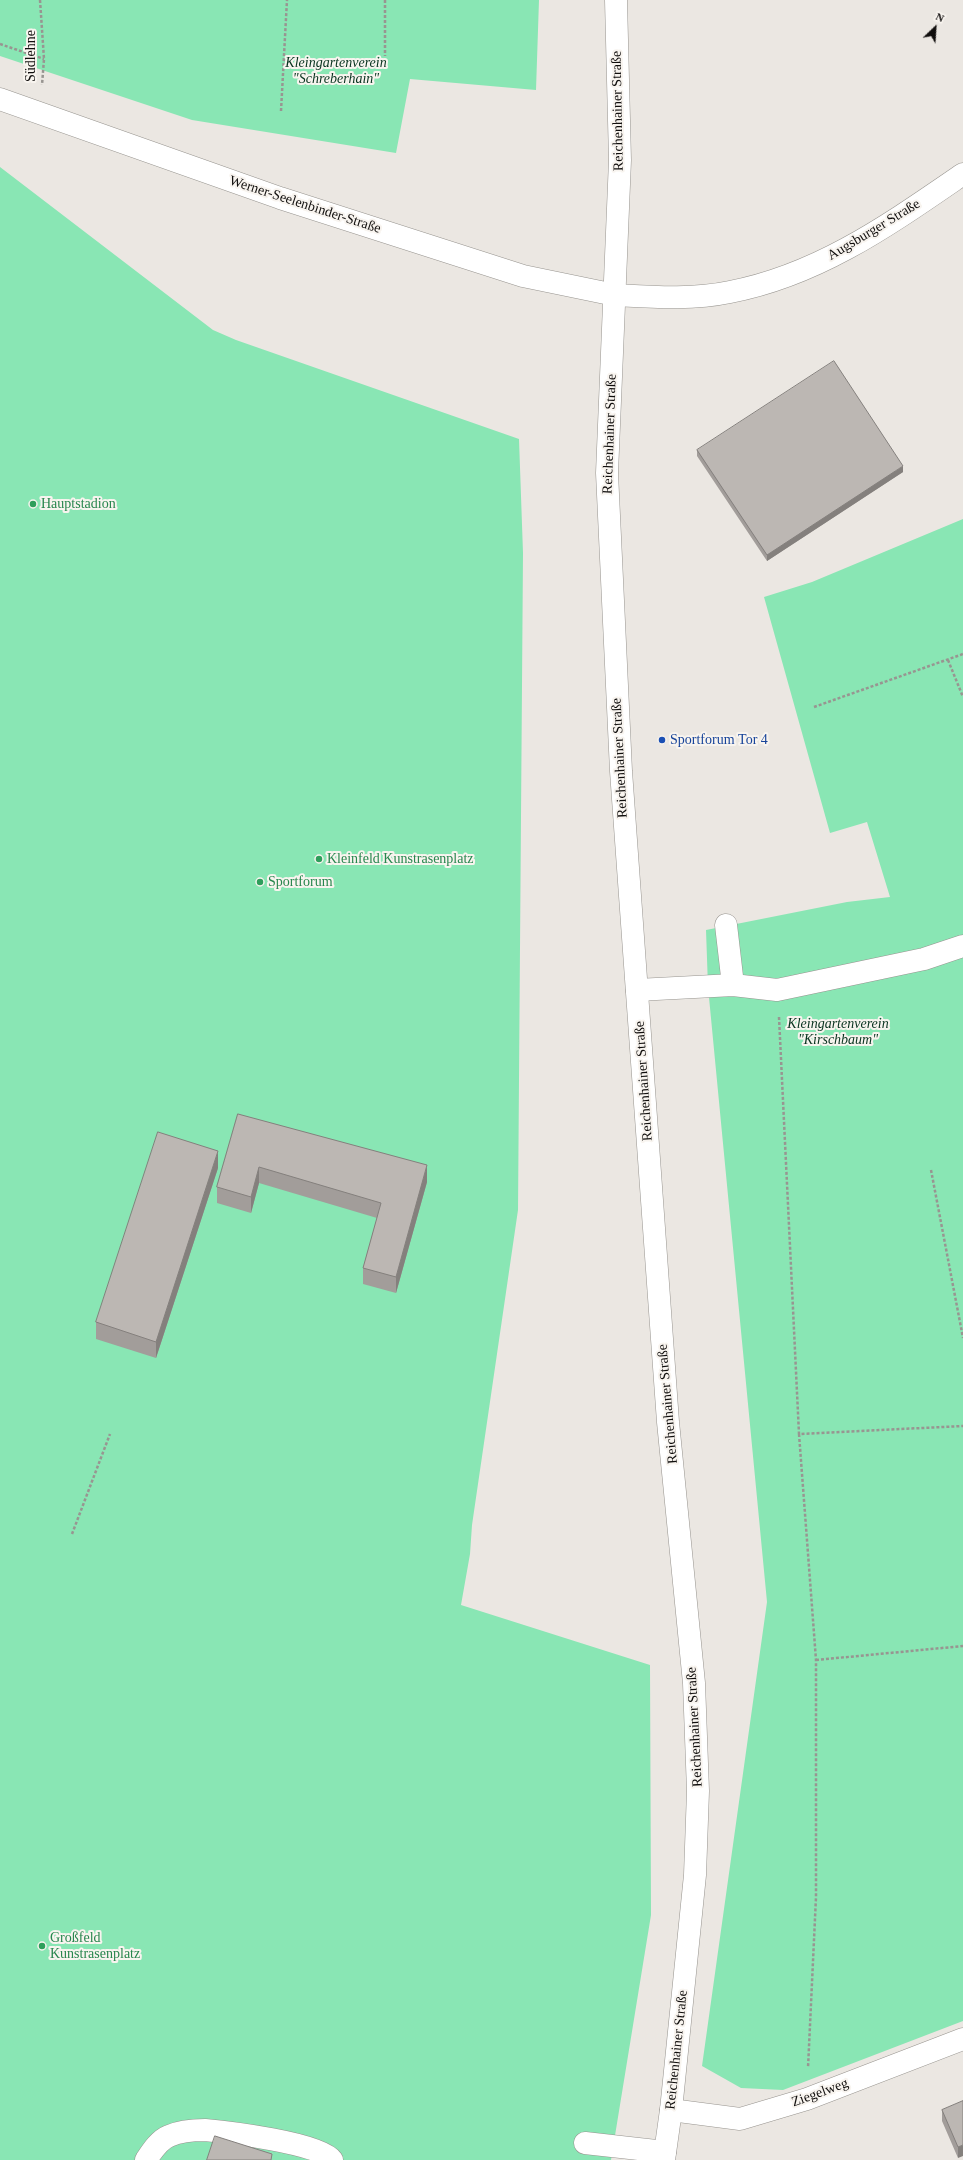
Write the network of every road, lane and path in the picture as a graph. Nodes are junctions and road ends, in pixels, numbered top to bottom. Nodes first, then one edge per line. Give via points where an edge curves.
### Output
1 (40, 0) edge
2 (287, 0) edge
3 (384, 0) edge
4 (616, 0) edge
5 (0, 44) edge
6 (385, 56) dead end
7 (44, 59) junction
8 (0, 98) edge
9 (38, 111) junction
10 (281, 111) dead end
11 (963, 174) edge
12 (615, 295) junction
13 (963, 654) edge
14 (948, 660) junction
15 (963, 697) edge
16 (814, 707) dead end
17 (726, 925) dead end
18 (963, 946) edge
19 (733, 985) junction
20 (637, 990) junction
21 (778, 990) junction
22 (931, 1170) dead end
23 (963, 1338) edge
24 (963, 1426) edge
25 (110, 1434) dead end
26 (798, 1434) junction
27 (72, 1534) dead end
28 (963, 1646) edge
29 (816, 1660) junction
30 (963, 2039) edge
31 (807, 2099) junction
32 (671, 2110) junction
33 (585, 2143) dead end
34 (664, 2156) edge
35 (146, 2160) edge
36 (332, 2160) edge

1 - 7 path, Südlehne
2 - 10 path
3 - 6 path
4 - 12 main road, Reichenhainer Straße via 620,160
5 - 7 path
7 - 9 path, Südlehne
8 - 9 main road, Werner-Seelenbinder-Straße
9 - 12 main road, Werner-Seelenbinder-Straße via 280,198 523,276
11 - 12 main road, Augsburger Straße via 842,253 786,277 723,293 673,298
12 - 20 main road, Reichenhainer Straße via 607,473 620,771
13 - 14 path
14 - 15 path
14 - 16 path
17 - 19 main road
18 - 21 main road via 924,959
19 - 20 main road
19 - 21 main road
20 - 32 main road, Reichenhainer Straße via 668,1422 694,1683 698,1791 695,1875
21 - 26 path
22 - 23 path
24 - 26 path
25 - 27 path
26 - 29 path
28 - 29 path
29 - 31 path via 816,1897
30 - 31 main road, Ziegelweg
31 - 32 main road, Ziegelweg via 740,2119
32 - 34 main road, Reichenhainer Straße
33 - 34 main road
35 - 36 main road via 154,2148 168,2136 206,2130 298,2145 318,2150

